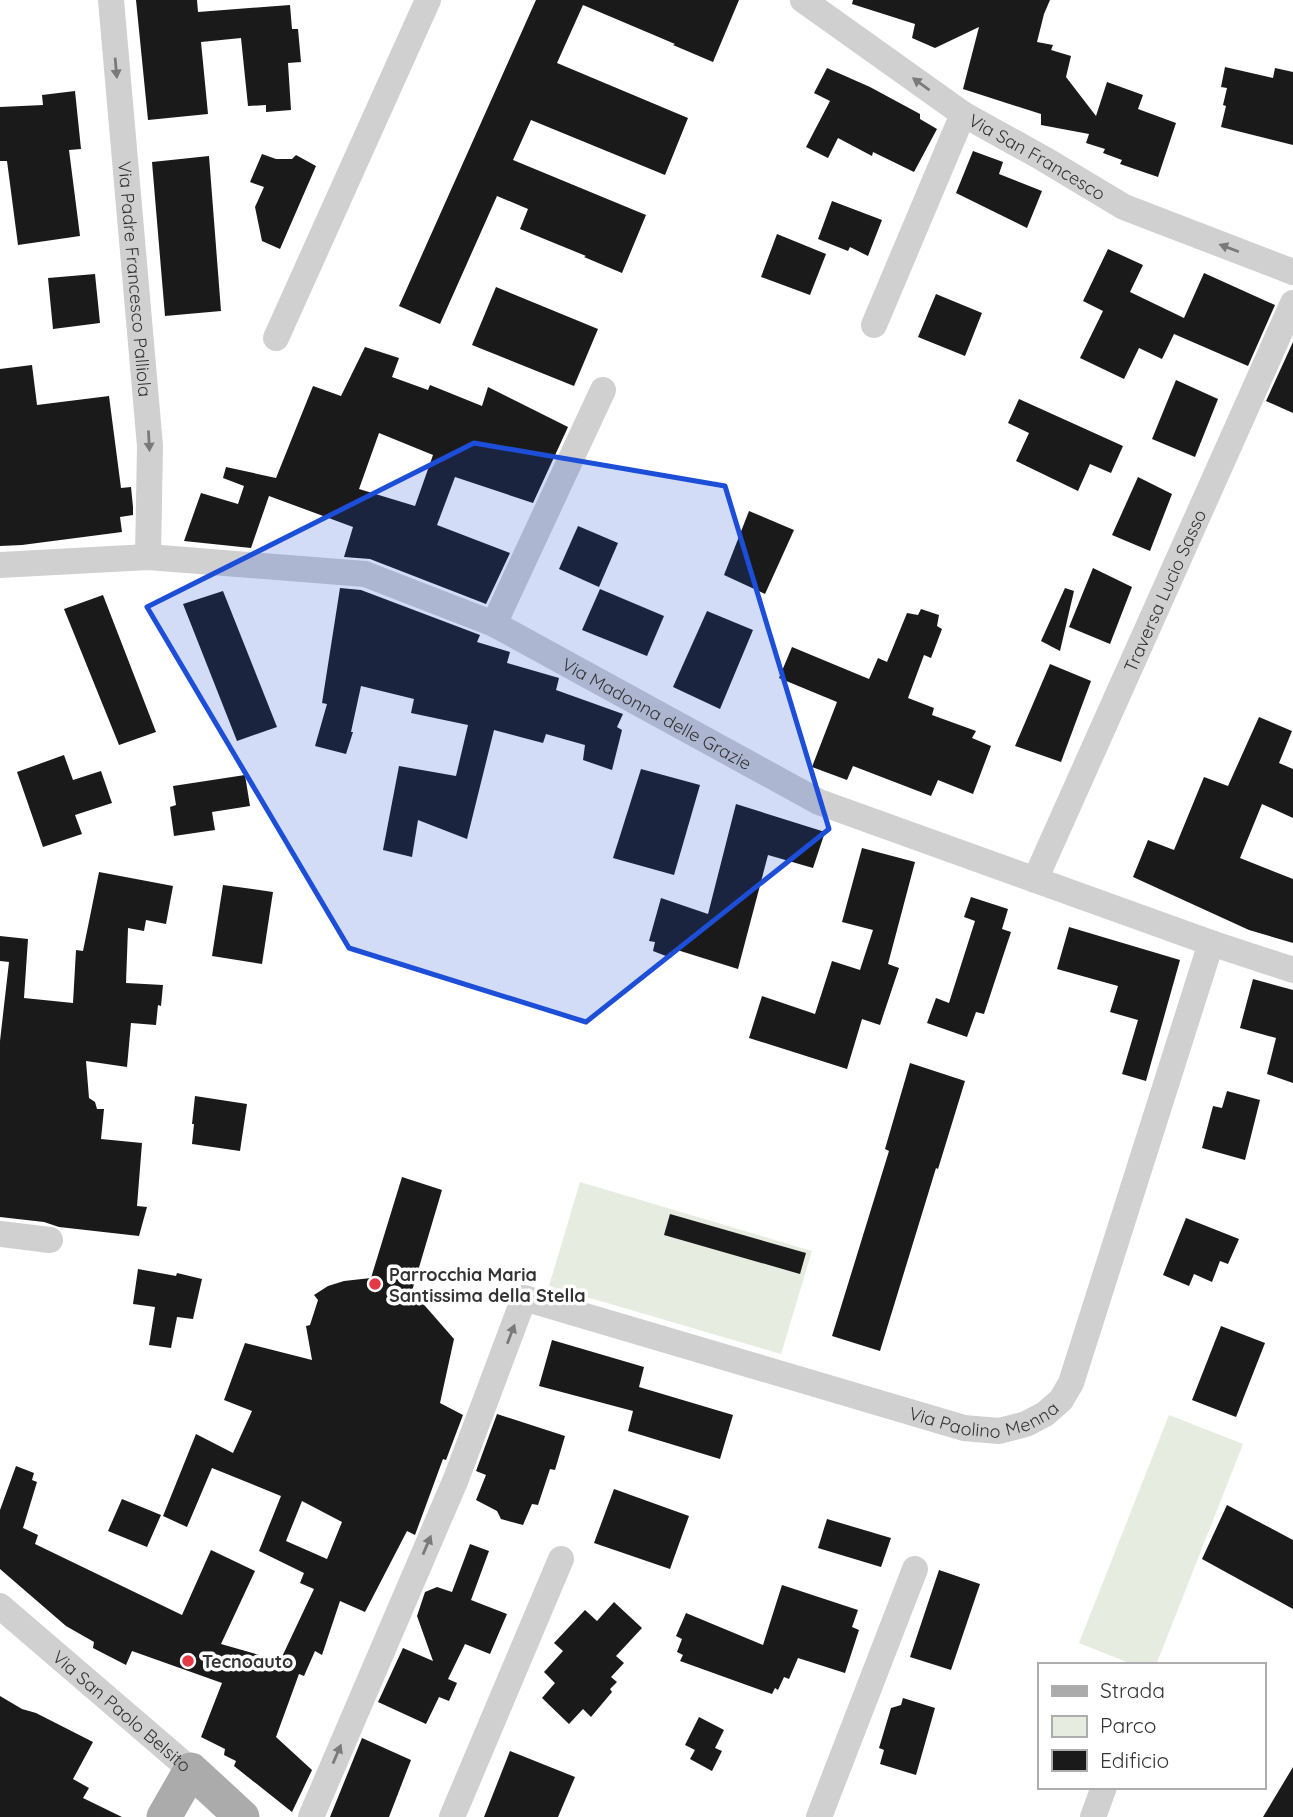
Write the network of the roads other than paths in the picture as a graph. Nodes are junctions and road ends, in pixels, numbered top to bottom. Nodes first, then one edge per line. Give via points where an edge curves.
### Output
1 (110, 0) edge
2 (428, 0) edge
3 (803, 0) edge
4 (963, 114) junction
5 (1293, 272) edge
6 (1293, 303) edge
7 (874, 325) dead end
8 (276, 338) dead end
9 (603, 390) dead end
10 (148, 558) junction
11 (0, 565) edge
12 (494, 624) junction
13 (1035, 880) junction
14 (1211, 943) junction
15 (1293, 970) edge
16 (0, 1234) edge
17 (50, 1240) dead end
18 (561, 1559) dead end
19 (915, 1569) dead end
20 (0, 1606) edge
21 (191, 1770) junction
22 (1103, 1789) edge
23 (164, 1817) edge
24 (242, 1817) edge
25 (311, 1817) edge
26 (452, 1817) edge
27 (819, 1817) edge
28 (1093, 1817) edge

1 -> 10 street, Via Padre Francesco Palliola via 150,446
2 - 8 street
4 -> 3 street, Via San Francesco
5 -> 4 street, Via San Francesco via 1124,207
4 - 7 street
6 - 13 street, Traversa Lucio Sasso
9 - 12 street
10 - 11 street, Via Madonna delle Grazie
10 - 12 street, Via Madonna delle Grazie via 365,574
12 - 13 street, Via Madonna delle Grazie via 819,802
13 - 14 street, Via Madonna delle Grazie
14 - 15 street, Via Madonna delle Grazie
25 -> 14 street, Via Paolino Menna via 456,1479 524,1298 964,1428 999,1431 1026,1424 1061,1400 1070,1384
16 - 17 street
18 - 26 street
19 - 27 street
20 - 21 street, Via San Paolo Belsito
21 - 23 main road
21 - 24 main road, Via San Paolo Belsito
22 - 28 street

